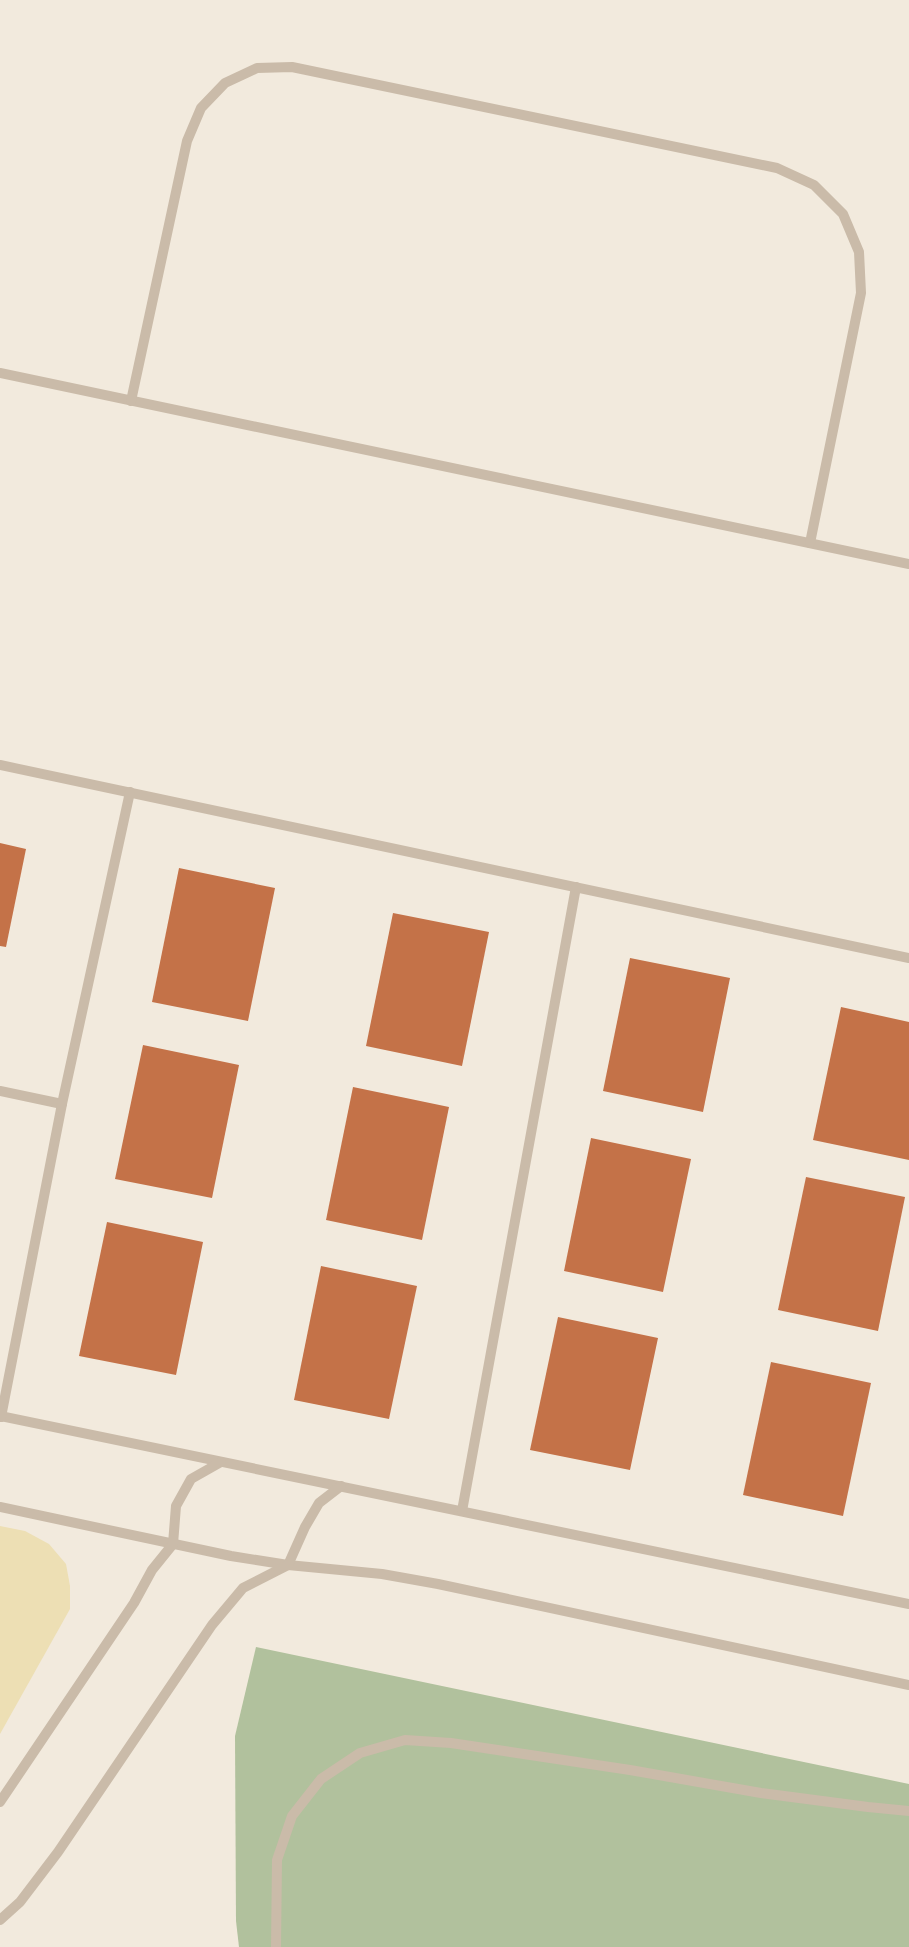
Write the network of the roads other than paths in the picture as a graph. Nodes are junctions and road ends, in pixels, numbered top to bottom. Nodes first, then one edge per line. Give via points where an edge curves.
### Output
1 (0, 373) edge
2 (131, 401) junction
3 (810, 543) junction
4 (909, 564) edge
5 (0, 764) edge
6 (130, 792) junction
7 (576, 887) junction
8 (909, 958) edge
9 (0, 1091) edge
10 (62, 1104) junction
11 (1, 1417) edge
12 (221, 1462) junction
13 (341, 1486) junction
14 (0, 1507) edge
15 (462, 1511) junction
16 (173, 1544) junction
17 (288, 1565) junction
18 (909, 1604) edge
19 (909, 1685) edge
20 (0, 1802) edge
21 (909, 1810) edge
22 (0, 1920) edge
23 (276, 1947) edge

1 - 2 street
2 - 3 street
2 - 3 street via 188,141 201,108 225,83 257,68 292,67 777,168 814,185 843,214 859,252 861,293
3 - 4 street
5 - 6 street
6 - 7 street
6 - 10 street
7 - 8 street
7 - 15 street
9 - 10 street
10 - 11 street
11 - 12 street
12 - 13 street
12 - 16 street via 191,1479 176,1506
13 - 15 street
13 - 17 street via 319,1503
14 - 16 street
15 - 18 street
16 - 17 street
16 - 20 street via 152,1570 134,1603
17 - 19 street via 382,1574 438,1584
17 - 22 street via 243,1588 212,1625 58,1852 20,1902
21 - 23 street via 761,1793 452,1743 405,1740 360,1753 340,1766 321,1779 292,1816 277,1860

